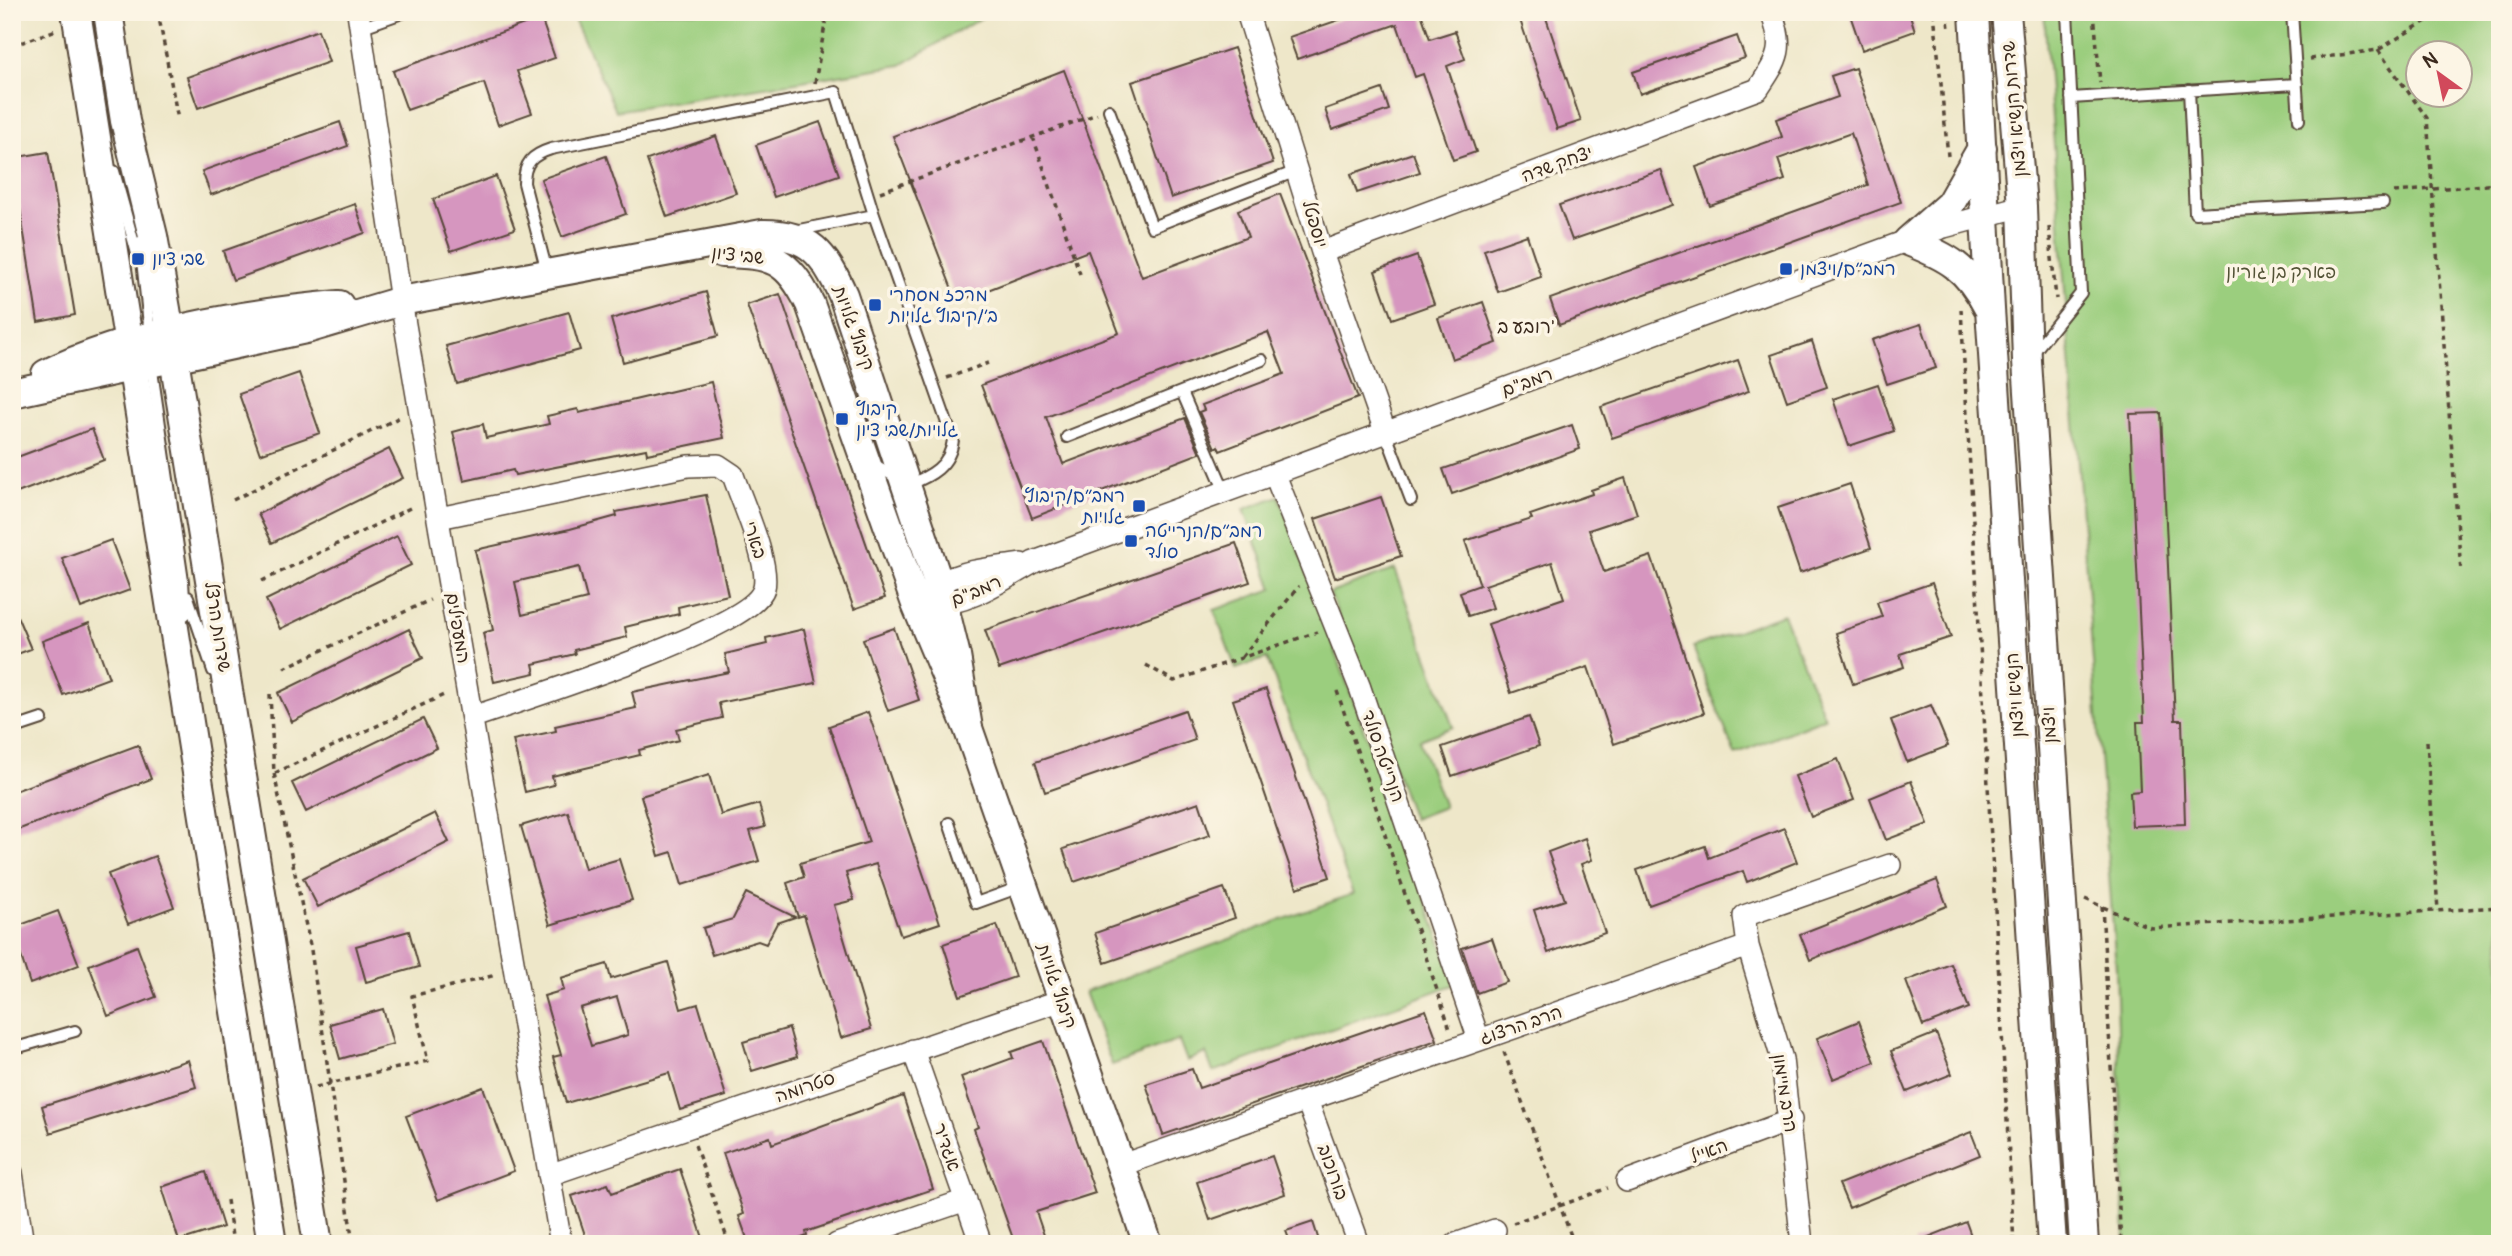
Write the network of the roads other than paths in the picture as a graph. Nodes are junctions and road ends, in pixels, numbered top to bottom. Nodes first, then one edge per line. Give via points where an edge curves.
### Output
1 (108, 12) edge
2 (405, 12) edge
3 (1247, 12) edge
4 (1771, 12) edge
5 (1973, 12) edge
6 (2006, 12) edge
7 (2067, 12) edge
8 (2292, 12) edge
9 (77, 17) edge
10 (359, 20) edge
11 (85, 68) junction
12 (2297, 84) junction
13 (2189, 90) junction
14 (2071, 98) junction
15 (1108, 110) road end
16 (2300, 120) dead end
17 (125, 121) junction
18 (1983, 147) junction
19 (1299, 170) junction
20 (2383, 198) road end
21 (2022, 206) junction
22 (874, 215) junction
23 (1985, 216) junction
24 (784, 234) junction
25 (1908, 241) junction
26 (680, 251) junction
27 (1322, 251) junction
28 (791, 272) joint
29 (547, 273) junction
30 (146, 285) junction
31 (401, 301) junction
32 (1990, 309) junction
33 (151, 350) junction
34 (1262, 360) dead end
35 (2027, 361) junction
36 (1182, 392) junction
37 (12, 393) edge
38 (1386, 434) junction
39 (1067, 437) dead end
40 (864, 456) junction
41 (1275, 475) junction
42 (908, 485) junction
43 (1226, 494) junction
44 (1411, 500) dead end
45 (439, 518) junction
46 (183, 581) junction
47 (941, 593) junction
48 (916, 604) junction
49 (473, 717) junction
50 (42, 719) dead end
51 (968, 728) junction
52 (12, 729) edge
53 (237, 744) junction
54 (192, 750) junction
55 (949, 823) dead end
56 (1890, 865) dead end
57 (1023, 886) junction
58 (1748, 946) junction
59 (1062, 1000) junction
60 (75, 1031) dead end
61 (1488, 1037) junction
62 (12, 1049) edge
63 (913, 1050) junction
64 (1307, 1100) junction
65 (1791, 1120) junction
66 (1119, 1166) junction
67 (12, 1173) edge
68 (548, 1175) junction
69 (1627, 1181) road end
70 (966, 1200) junction
71 (1494, 1230) road end
72 (23, 1244) edge
73 (272, 1244) edge
74 (318, 1244) edge
75 (561, 1244) edge
76 (837, 1244) edge
77 (981, 1244) edge
78 (1147, 1244) edge
79 (1359, 1244) edge
80 (1456, 1244) edge
81 (1802, 1244) edge
82 (2052, 1244) edge
83 (2084, 1244) edge

1 - 17 street, שדרות הרצל
2 - 10 lane
3 - 19 street, יוספטל
4 - 27 street, יצחק שדה via 1779,35 1778,60 1758,89
5 - 18 street, שדרות הנשיא ויצמן
6 - 21 street, שדרות הנשיא ויצמן
7 - 14 lane
8 - 12 lane
9 - 11 street, שדרות הרצל
10 - 31 street, המעפילים
11 - 30 lane
11 - 33 street, שדרות הרצל
12 - 13 lane
12 - 16 lane
13 - 14 lane
13 - 20 lane via 2195,214
14 - 35 lane via 2081,293
15 - 19 lane via 1152,228
17 - 30 lane
17 - 33 street, שדרות הרצל via 153,236
18 - 23 street, הנשיא ויצמן
18 - 25 street via 1950,204
19 - 27 street, יוספטל
21 - 23 street, רמב"ם
21 - 35 street, ויצמן
22 - 24 lane
22 - 29 lane via 836,92 812,96 534,156 525,168 524,183
22 - 42 lane via 951,429 952,451 940,468
23 - 25 street, רמב"ם
23 - 32 street, הנשיא ויצמן
24 - 26 street, שבי ציון via 762,234
24 - 42 street, קיבוץ גלויות via 815,249 835,278
25 - 32 street via 1945,256 1964,270
25 - 38 street, רמב"ם
26 - 28 street, שבי ציון via 767,256
26 - 29 street, שבי ציון
27 - 38 street, יוספטל
28 - 40 street, קיבוץ גלויות via 810,304
29 - 31 street, שבי ציון
30 - 33 lane
31 - 33 street, שבי ציון via 310,328
31 - 45 street, המעפילים
32 - 82 street, הנשיא ויצמן
33 - 37 street, שבי ציון
33 - 46 lane
33 - 53 street, שדרות הרצל
33 - 54 street, שדרות הרצל
34 - 36 lane
35 - 83 street, ויצמן
36 - 39 lane
36 - 43 lane
38 - 41 street, רמב"ם
38 - 44 lane
40 - 42 lane
40 - 48 street, קיבוץ גלויות
41 - 43 street, רמב"ם
41 - 61 street, הנרייטה סולד via 1313,569 1326,628 1360,688
42 - 47 street, קיבוץ גלויות
43 - 47 street, רמב"ם via 1034,562 998,583
45 - 49 street, המעפילים
45 - 49 street, בארי via 688,466 718,466 733,475 766,574 763,591 731,618 671,647
46 - 53 lane
46 - 54 lane
47 - 48 street, רמב"ם
47 - 51 street, קיבוץ גלויות
48 - 51 street, קיבוץ גלויות
49 - 68 street, המעפילים
50 - 52 lane
51 - 57 street, קיבוץ גלויות
53 - 74 street, שדרות הרצל
54 - 73 street, שדרות הרצל
55 - 57 lane via 976,903
56 - 58 street via 1744,916
57 - 59 street, קיבוץ גלויות
58 - 61 street, הרב הרצוג
58 - 65 street, הרב מיימון via 1782,1059
59 - 63 street, סטרומה
59 - 66 street, קיבוץ גלויות
60 - 62 lane
61 - 64 street, הרב הרצוג
63 - 68 street, סטרומה
63 - 70 street, אגדיר
64 - 66 street, הרב הרצוג
64 - 79 street, בורוכוב
65 - 69 street, האייל
65 - 81 street, הרב מיימון
66 - 78 street, קיבוץ גלויות
67 - 72 street
68 - 75 street, המעפילים
70 - 76 street
70 - 77 street, אגדיר
71 - 80 street

